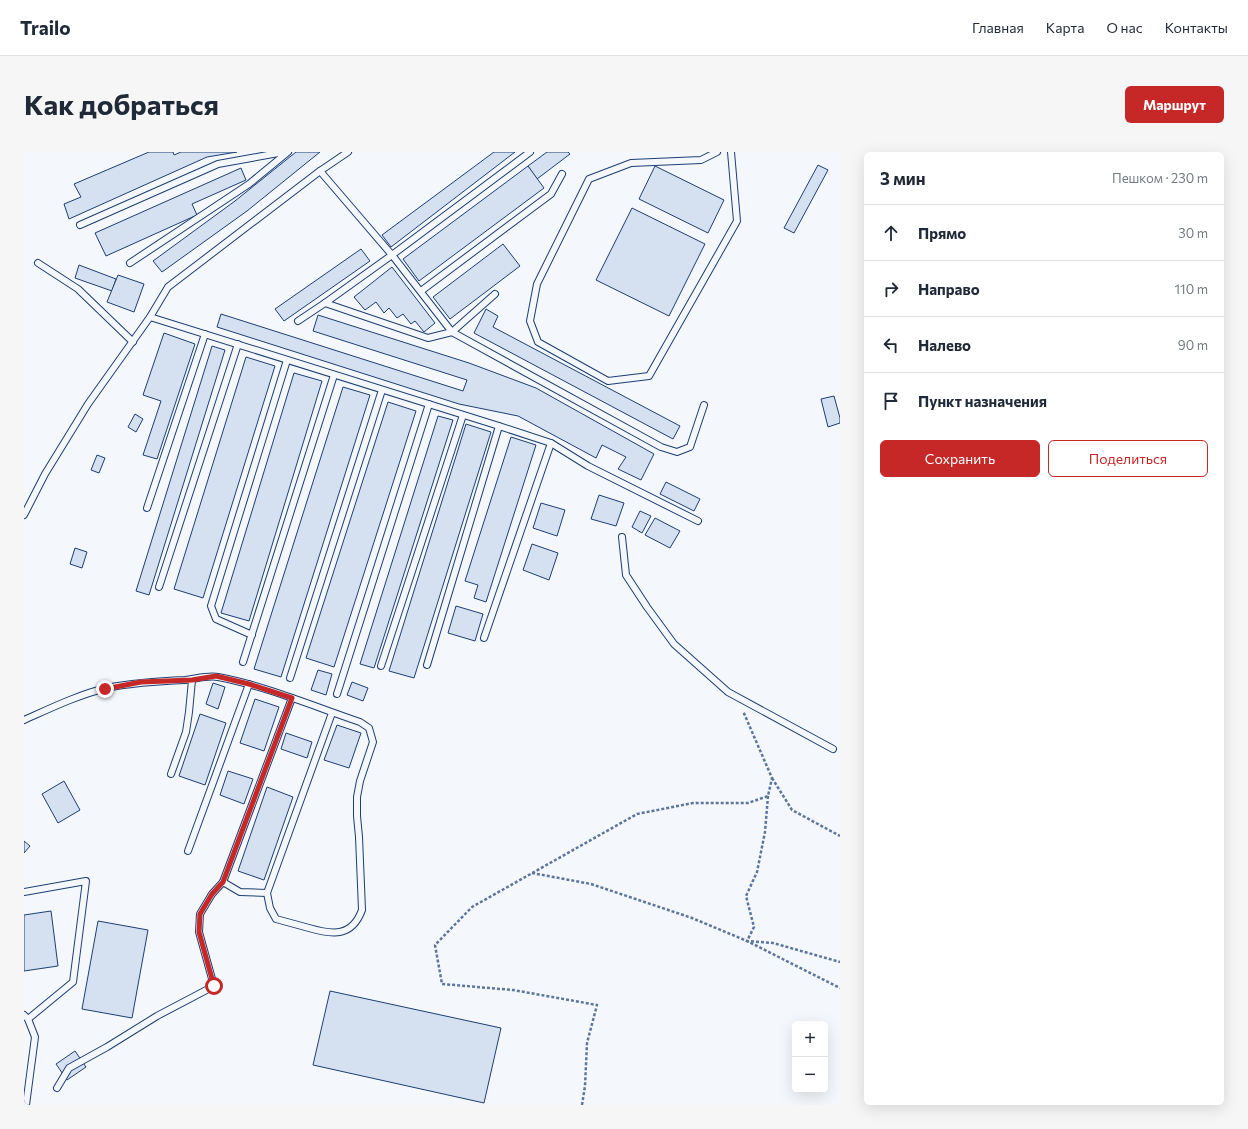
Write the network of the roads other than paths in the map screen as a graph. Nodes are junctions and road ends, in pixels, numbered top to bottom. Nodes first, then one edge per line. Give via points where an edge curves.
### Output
1 (284, 152) edge
2 (288, 152) edge
3 (348, 152) edge
4 (530, 152) edge
5 (717, 152) edge
6 (731, 152) edge
7 (320, 170) junction
8 (562, 174) dead end
9 (80, 225) dead end
10 (392, 255) junction
11 (38, 263) dead end
12 (130, 263) dead end
13 (421, 291) junction
14 (495, 294) dead end
15 (325, 303) junction
16 (150, 317) junction
17 (298, 321) dead end
18 (452, 332) junction
19 (205, 334) junction
20 (133, 342) junction
21 (238, 344) junction
22 (287, 360) junction
23 (334, 375) junction
24 (382, 390) junction
25 (430, 404) junction
26 (704, 405) dead end
27 (463, 415) junction
28 (499, 426) junction
29 (551, 443) junction
30 (147, 508) dead end
31 (24, 516) edge
32 (698, 521) dead end
33 (622, 537) dead end
34 (159, 587) dead end
35 (252, 635) junction
36 (484, 638) dead end
37 (243, 662) dead end
38 (427, 665) dead end
39 (381, 666) dead end
40 (290, 678) dead end
41 (192, 680) junction
42 (249, 684) junction
43 (337, 694) dead end
44 (292, 698) junction
45 (332, 713) junction
46 (24, 720) edge
47 (833, 749) dead end
48 (171, 774) dead end
49 (188, 851) dead end
50 (223, 882) junction
51 (24, 892) edge
52 (267, 893) junction
53 (26, 1017) edge
54 (57, 1088) dead end
55 (26, 1105) edge

1 - 9 lane via 218,164
2 - 12 lane via 249,184
3 - 7 lane
4 - 10 lane
5 - 6 lane via 701,160 631,163 589,179 537,284 530,321 538,342 608,381 650,376 737,221
7 - 10 lane
7 - 16 lane via 168,287
8 - 13 lane via 551,194
10 - 13 lane
10 - 15 lane
11 - 20 lane via 78,289
13 - 18 lane
14 - 18 lane
15 - 17 lane
15 - 18 lane via 428,338
16 - 19 lane
16 - 20 lane
18 - 26 lane via 661,448 677,452 690,447
19 - 21 lane
19 - 30 lane
20 - 31 lane via 88,404 45,474
21 - 22 lane
21 - 34 lane
22 - 23 lane
22 - 35 lane via 211,606 216,619
23 - 24 lane
23 - 35 lane
24 - 25 lane
24 - 40 lane
25 - 27 lane
25 - 43 lane
27 - 28 lane
27 - 39 lane
28 - 29 lane
28 - 38 lane
29 - 32 lane via 588,466
29 - 36 lane
33 - 47 lane via 626,575 674,644 737,698
35 - 37 lane
41 - 42 lane via 216,676
41 - 46 lane via 141,682 105,689 74,698
41 - 48 lane via 186,732
42 - 44 lane
42 - 49 lane
44 - 45 lane
44 - 50 lane
45 - 52 lane
45 - 52 lane via 360,722 369,728 373,742 357,797 362,910 351,928 326,933 276,919 270,908
50 - 52 lane via 240,892
50 - 54 lane via 200,914 199,932 214,986 69,1068
51 - 53 lane via 86,881 73,982
53 - 55 lane via 35,1037

